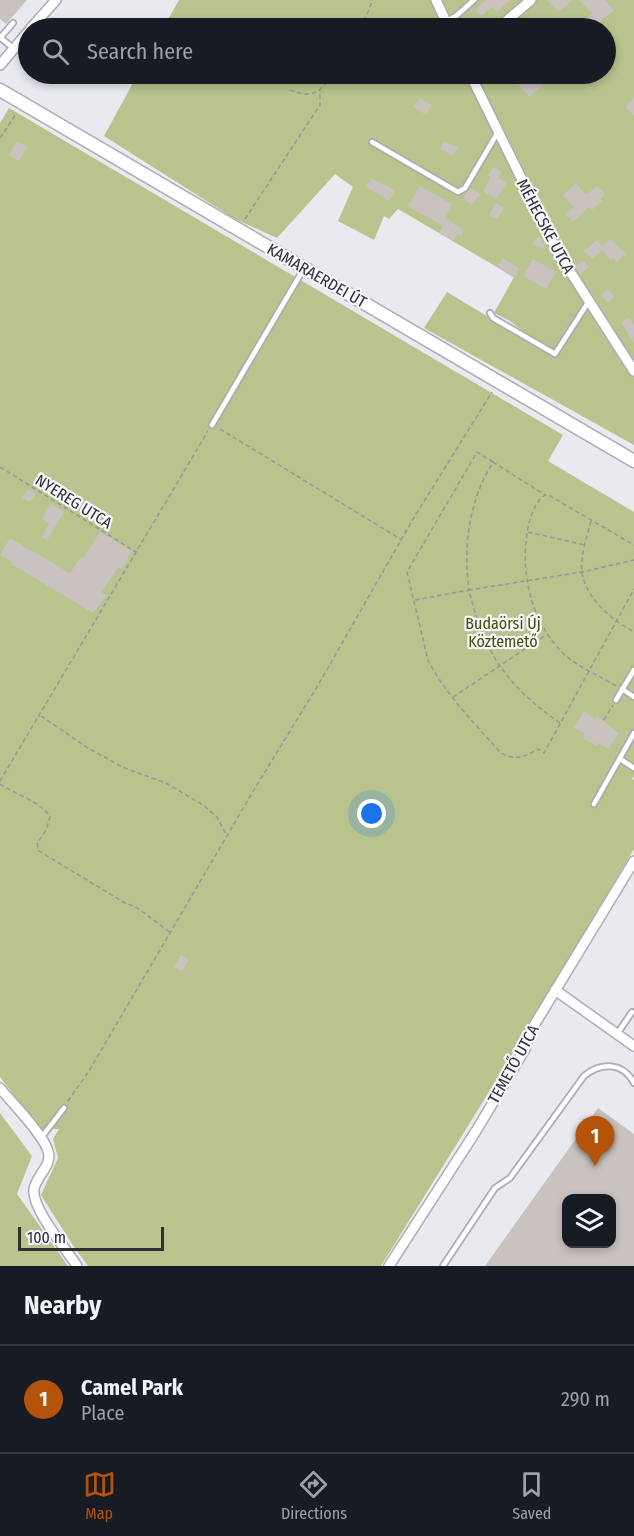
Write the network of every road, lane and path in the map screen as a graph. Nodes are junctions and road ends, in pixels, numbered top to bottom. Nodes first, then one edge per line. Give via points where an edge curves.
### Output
1 (56, 0) edge
2 (373, 0) edge
3 (436, 0) edge
4 (474, 0) edge
5 (531, 0) edge
6 (40, 18) edge
7 (365, 18) edge
8 (445, 18) edge
9 (454, 18) edge
10 (510, 18) edge
11 (14, 23) dead end
12 (0, 38) edge
13 (18, 40) edge
14 (10, 46) junction
15 (0, 65) edge
16 (325, 84) edge
17 (475, 84) edge
18 (0, 90) edge
19 (290, 90) dead end
20 (320, 90) junction
21 (22, 103) junction
22 (498, 132) junction
23 (0, 138) edge
24 (372, 142) dead end
25 (239, 229) junction
26 (304, 268) junction
27 (589, 302) junction
28 (490, 313) dead end
29 (634, 371) edge
30 (499, 381) junction
31 (212, 425) junction
32 (634, 461) edge
33 (493, 462) junction
34 (0, 467) edge
35 (545, 495) junction
36 (591, 520) junction
37 (527, 532) junction
38 (402, 540) junction
39 (585, 545) junction
40 (634, 545) edge
41 (136, 552) junction
42 (634, 560) edge
43 (582, 572) junction
44 (526, 581) junction
45 (634, 589) edge
46 (469, 590) junction
47 (414, 600) junction
48 (615, 621) junction
49 (634, 632) edge
50 (548, 634) junction
51 (499, 666) junction
52 (590, 670) junction
53 (634, 670) edge
54 (622, 689) junction
55 (634, 697) edge
56 (452, 698) junction
57 (616, 700) joint
58 (39, 715) junction
59 (604, 720) dead end
60 (560, 724) junction
61 (634, 733) edge
62 (620, 759) junction
63 (634, 768) edge
64 (0, 783) edge
65 (594, 804) dead end
66 (227, 837) junction
67 (634, 861) edge
68 (171, 933) junction
69 (555, 990) junction
70 (633, 1012) edge
71 (617, 1034) junction
72 (634, 1046) edge
73 (634, 1083) edge
74 (0, 1088) edge
75 (64, 1108) joint
76 (41, 1138) junction
77 (77, 1266) edge
78 (389, 1266) edge
79 (443, 1266) edge

1 - 6 street
2 - 7 path
3 - 8 street
4 - 9 lane
5 - 10 street
11 - 12 lane
12 - 14 lane
13 - 14 street
14 - 15 street
16 - 20 path
17 - 22 street, MÉHECSKE UTCA
18 - 21 street, KAMARAERDEI ÚT
19 - 20 path via 311,95
20 - 25 path via 320,105
21 - 23 path
21 - 25 street, KAMARAERDEI ÚT
22 - 24 lane via 465,188 458,192
22 - 27 street, MÉHECSKE UTCA via 553,243
25 - 26 street, KAMARAERDEI ÚT
26 - 30 street, KAMARAERDEI ÚT
26 - 31 lane
27 - 28 lane via 555,354
27 - 29 street, MÉHECSKE UTCA
30 - 32 street, KAMARAERDEI ÚT
30 - 38 path
31 - 38 path
31 - 41 path
33 - 35 path
33 - 46 path via 475,497 466,566
33 - 47 path via 477,452 407,572
34 - 41 path, NYEREG UTCA
35 - 36 path
35 - 37 path via 537,503
36 - 39 path
36 - 40 path
37 - 39 path
37 - 44 path
38 - 66 path
39 - 43 path
41 - 58 path
42 - 43 path
43 - 44 path
43 - 48 path via 597,603
44 - 46 path
44 - 50 path
45 - 48 path
46 - 47 path
46 - 51 path via 478,624
47 - 56 path via 428,660
48 - 49 path
48 - 52 path
50 - 51 path
50 - 52 path via 567,656
51 - 56 path
51 - 60 path via 527,698
52 - 54 path
52 - 60 path
53 - 54 lane
54 - 55 lane
54 - 57 lane
56 - 60 path via 501,753 512,759 538,749 544,753
57 - 59 path
58 - 64 path
58 - 66 path via 108,759 166,783 203,805 217,817
61 - 62 lane
62 - 63 lane
62 - 65 lane
64 - 68 path via 46,810 50,818 38,844 39,851 136,907
66 - 68 path
67 - 69 street, TEMETŐ UTCA
68 - 75 path
69 - 71 street
69 - 78 street, TEMETŐ UTCA via 476,1131
70 - 71 lane
71 - 72 street
73 - 79 lane via 620,1069 608,1065 594,1068 584,1076 510,1178 495,1188
74 - 76 street
75 - 76 lane
76 - 77 street via 49,1156 34,1187 35,1198

